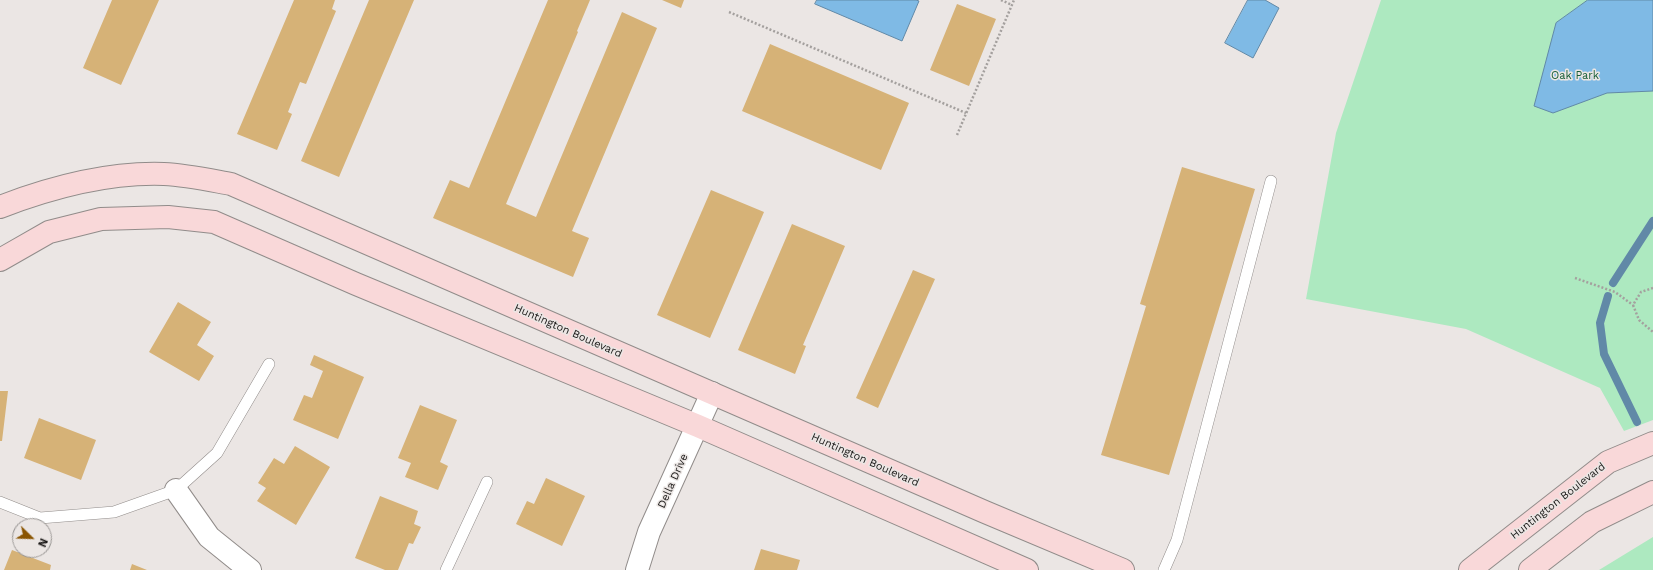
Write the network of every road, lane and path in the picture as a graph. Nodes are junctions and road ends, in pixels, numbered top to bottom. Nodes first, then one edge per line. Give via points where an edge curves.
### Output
1 (1001, 0) edge
2 (1014, 0) edge
3 (1012, 5) junction
4 (729, 12) dead end
5 (966, 113) junction
6 (957, 135) dead end
7 (1271, 181) dead end
8 (0, 207) edge
9 (0, 260) edge
10 (1575, 278) dead end
11 (1653, 288) edge
12 (1633, 305) junction
13 (1653, 332) edge
14 (269, 364) dead end
15 (712, 393) junction
16 (698, 426) junction
17 (1653, 443) edge
18 (487, 482) dead end
19 (176, 490) junction
20 (1653, 492) edge
21 (0, 502) edge
22 (247, 569) edge
23 (446, 570) edge
24 (637, 570) edge
25 (1027, 570) edge
26 (1123, 570) edge
27 (1164, 570) edge
28 (1470, 570) edge
29 (1530, 570) edge

1 - 3 path
2 - 3 path
3 - 5 path
4 - 5 path
5 - 6 path
7 - 27 lane via 1177,540
8 - 15 street, Huntington Boulevard via 37,193 111,176 164,174 231,184
9 - 16 street via 50,232 101,218 168,217 214,222 363,287
10 - 12 path via 1615,292
11 - 12 path via 1641,292
12 - 13 path via 1639,320
14 - 19 lane via 217,454
15 - 16 street, Della Drive
15 - 26 street, Huntington Boulevard
16 - 24 street, Della Drive via 649,532
16 - 25 street
17 - 28 street, Huntington Boulevard via 1608,462
18 - 23 lane
19 - 21 lane via 114,512 40,518
19 - 22 street via 209,536
20 - 29 street via 1592,522

